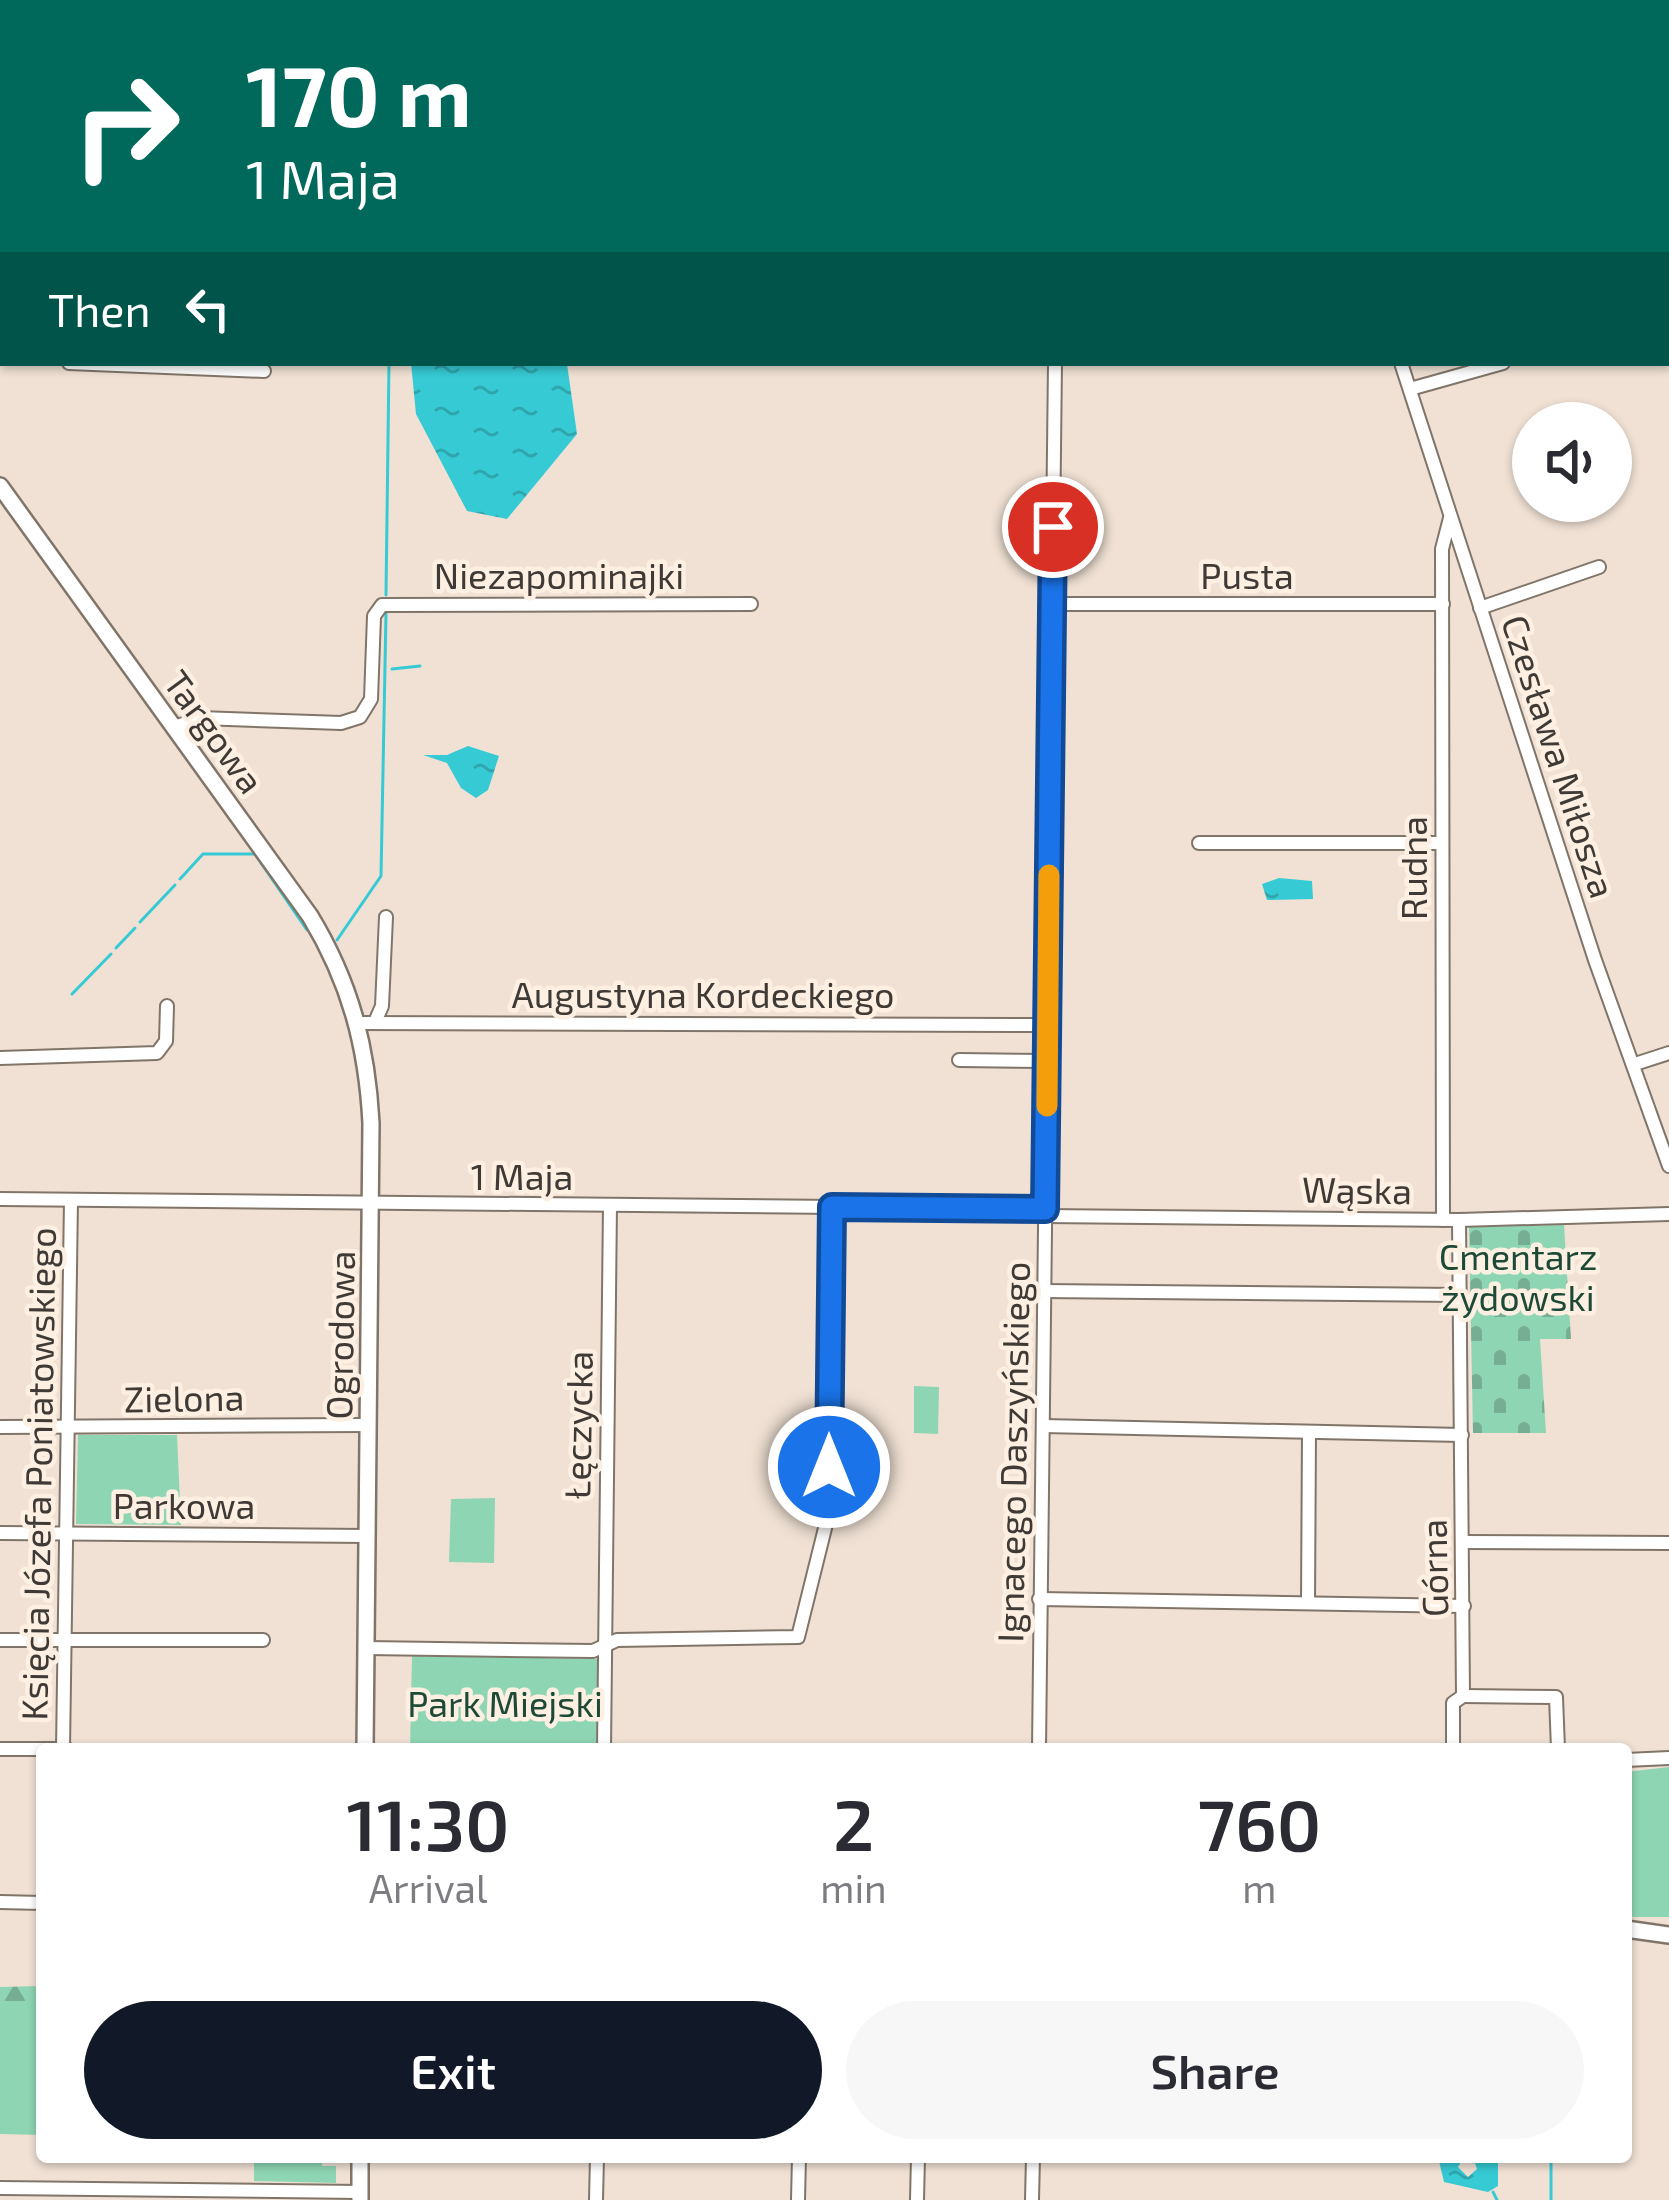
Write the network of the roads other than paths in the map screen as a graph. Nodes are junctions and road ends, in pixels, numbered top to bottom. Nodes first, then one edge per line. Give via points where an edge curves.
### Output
1 (142, 366) edge
2 (1055, 366) edge
3 (1402, 366) edge
4 (1492, 366) edge
5 (264, 371) dead end
6 (1410, 389) junction
7 (0, 486) edge
8 (1450, 517) junction
9 (1599, 567) dead end
10 (751, 604) dead end
11 (1052, 604) junction
12 (1442, 604) junction
13 (1480, 608) junction
14 (175, 727) junction
15 (1198, 843) dead end
16 (1442, 843) junction
17 (386, 917) dead end
18 (167, 1006) dead end
19 (367, 1023) junction
20 (1048, 1025) junction
21 (1669, 1053) edge
22 (0, 1058) edge
23 (959, 1060) dead end
24 (1048, 1060) junction
25 (1635, 1064) junction
26 (1669, 1166) edge
27 (0, 1199) edge
28 (71, 1200) junction
29 (370, 1205) junction
30 (610, 1205) junction
31 (832, 1207) junction
32 (1045, 1212) junction
33 (1669, 1214) edge
34 (1443, 1220) junction
35 (1459, 1220) junction
36 (1043, 1291) junction
37 (1460, 1295) junction
38 (368, 1425) junction
39 (1042, 1426) junction
40 (0, 1427) edge
41 (68, 1429) junction
42 (1309, 1432) junction
43 (1462, 1436) junction
44 (0, 1533) edge
45 (65, 1533) junction
46 (368, 1536) junction
47 (1463, 1542) junction
48 (1669, 1543) edge
49 (1039, 1599) junction
50 (1307, 1603) junction
51 (1464, 1606) junction
52 (0, 1640) edge
53 (263, 1640) dead end
54 (65, 1641) junction
55 (605, 1646) junction
56 (366, 1648) junction
57 (1463, 1696) junction
58 (65, 1743) edge
59 (365, 1743) edge
60 (604, 1743) edge
61 (1039, 1743) edge
62 (1453, 1743) edge
63 (1558, 1743) edge
64 (0, 1749) edge
65 (36, 1749) edge
66 (1669, 1758) edge
67 (1632, 1760) edge
68 (0, 1902) edge
69 (36, 1903) edge
70 (1632, 1930) edge
71 (1669, 1935) edge
72 (360, 2163) edge
73 (597, 2163) edge
74 (799, 2163) edge
75 (917, 2163) edge
76 (1033, 2163) edge
77 (0, 2188) edge
78 (70, 2194) edge
79 (360, 2196) edge
80 (596, 2200) edge
81 (798, 2200) edge
82 (917, 2200) edge
83 (1032, 2200) edge

1 - 5 street
2 - 11 street, Ignacego Daszyńskiego
3 - 6 street, Czesława Miłosza
4 - 6 street
6 - 8 street, Czesława Miłosza
7 - 14 main road, Targowa
8 - 12 street, Rudna
8 - 13 street, Czesława Miłosza
9 - 13 street
10 - 14 street, Niezapominajki via 379,607 370,699 360,717 200,718
11 - 12 street, Pusta
11 - 20 street, Ignacego Daszyńskiego
12 - 16 street, Rudna
13 - 25 street, Czesława Miłosza
14 - 19 main road, Targowa via 310,916
15 - 16 street
16 - 34 street, Rudna
17 - 19 street, Ogrodowa via 382,1006
18 - 22 street via 166,1041 157,1052
19 - 20 street, Augustyna Kordeckiego
19 - 29 main road, Ogrodowa
20 - 24 street, Ignacego Daszyńskiego
21 - 25 street
23 - 24 street
24 - 32 street, Ignacego Daszyńskiego
25 - 26 street, Czesława Miłosza
27 - 28 street, 1 Maja
28 - 29 street, 1 Maja
28 - 41 street, Księcia Józefa Poniatowskiego
29 - 30 street, 1 Maja
29 - 38 main road, Ogrodowa
30 - 31 street, 1 Maja
30 - 55 street, Łęczycka
31 - 32 street, 1 Maja
31 - 55 street via 829,1512 798,1637
32 - 34 street, Wąska
32 - 36 street, Ignacego Daszyńskiego
33 - 35 street, Wąska
34 - 35 street, Wąska
35 - 37 street
36 - 37 street
36 - 39 street, Ignacego Daszyńskiego
37 - 43 street, Górna
38 - 41 street, Zielona
38 - 46 main road, Ogrodowa
39 - 42 street
39 - 49 street, Ignacego Daszyńskiego
40 - 41 street, Zielona
41 - 45 street, Księcia Józefa Poniatowskiego
42 - 43 street
42 - 50 street
43 - 47 street, Górna
44 - 45 street, Parkowa
45 - 46 street, Parkowa
45 - 54 street, Księcia Józefa Poniatowskiego
46 - 56 main road, Ogrodowa
47 - 48 street
47 - 51 street, Górna
49 - 50 street
49 - 61 street, Ignacego Daszyńskiego
50 - 51 street
51 - 57 street, Górna
52 - 54 street
53 - 54 street
54 - 58 street, Księcia Józefa Poniatowskiego
55 - 56 street
55 - 60 street, Łęczycka
56 - 59 main road, Ogrodowa
57 - 62 street, Górna via 1453,1703
57 - 63 street via 1556,1697
64 - 65 street
66 - 67 street
68 - 69 street
70 - 71 main road
72 - 79 main road
73 - 80 street
74 - 81 street
75 - 82 street
76 - 83 street
77 - 78 street
78 - 79 street

